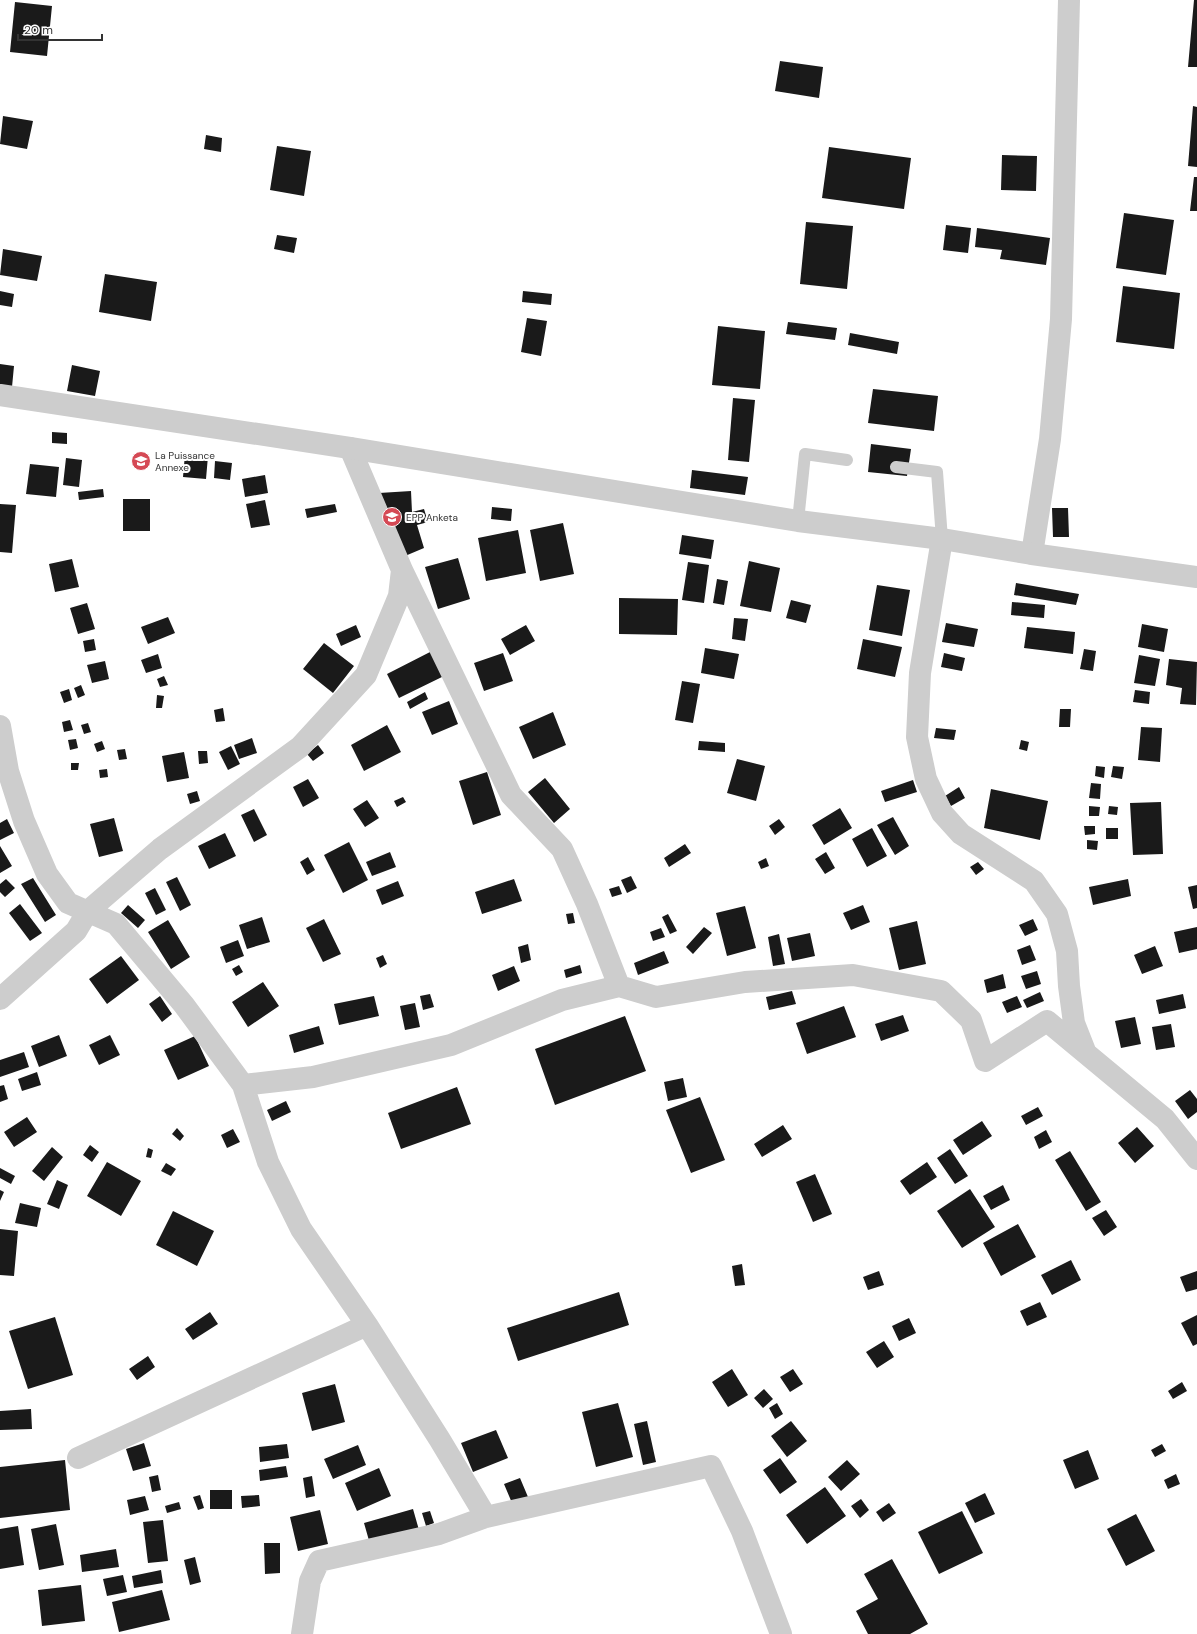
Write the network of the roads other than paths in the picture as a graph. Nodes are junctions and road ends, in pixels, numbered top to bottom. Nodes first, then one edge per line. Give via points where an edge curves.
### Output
1 (1069, 0) edge
2 (0, 395) edge
3 (350, 448) junction
4 (847, 460) dead end
5 (896, 467) dead end
6 (798, 521) junction
7 (942, 539) junction
8 (1032, 554) junction
9 (402, 570) junction
10 (1197, 577) edge
11 (0, 726) edge
12 (88, 911) junction
13 (619, 986) junction
14 (0, 999) edge
15 (1086, 1054) junction
16 (243, 1085) junction
17 (1197, 1159) edge
18 (367, 1325) junction
19 (78, 1458) dead end
20 (486, 1517) junction
21 (302, 1634) edge
22 (781, 1634) edge

1 - 8 street via 1061,319 1050,439
2 - 3 street
3 - 6 street
3 - 9 street
4 - 6 lane via 805,454
5 - 7 lane via 937,472
6 - 7 street
7 - 8 street
7 - 15 street via 920,672 917,737 926,779 942,813 961,834 1034,881 1057,914 1067,951 1074,1023
8 - 10 street
9 - 12 street via 399,596 366,675 305,742 160,848
9 - 13 street via 511,795 562,849
11 - 12 street via 8,772 24,821 47,874 68,902
12 - 14 street via 76,932
12 - 16 street via 116,924 184,1005
13 - 15 street via 656,997 745,982 853,975 941,991 971,1020 985,1060 1047,1021
13 - 16 street via 562,1000 451,1045 313,1077
15 - 17 street via 1165,1119
16 - 18 street via 268,1162 301,1229
18 - 19 street
18 - 20 street
20 - 21 street via 440,1534 319,1560 310,1581
20 - 22 street via 711,1466 742,1531

